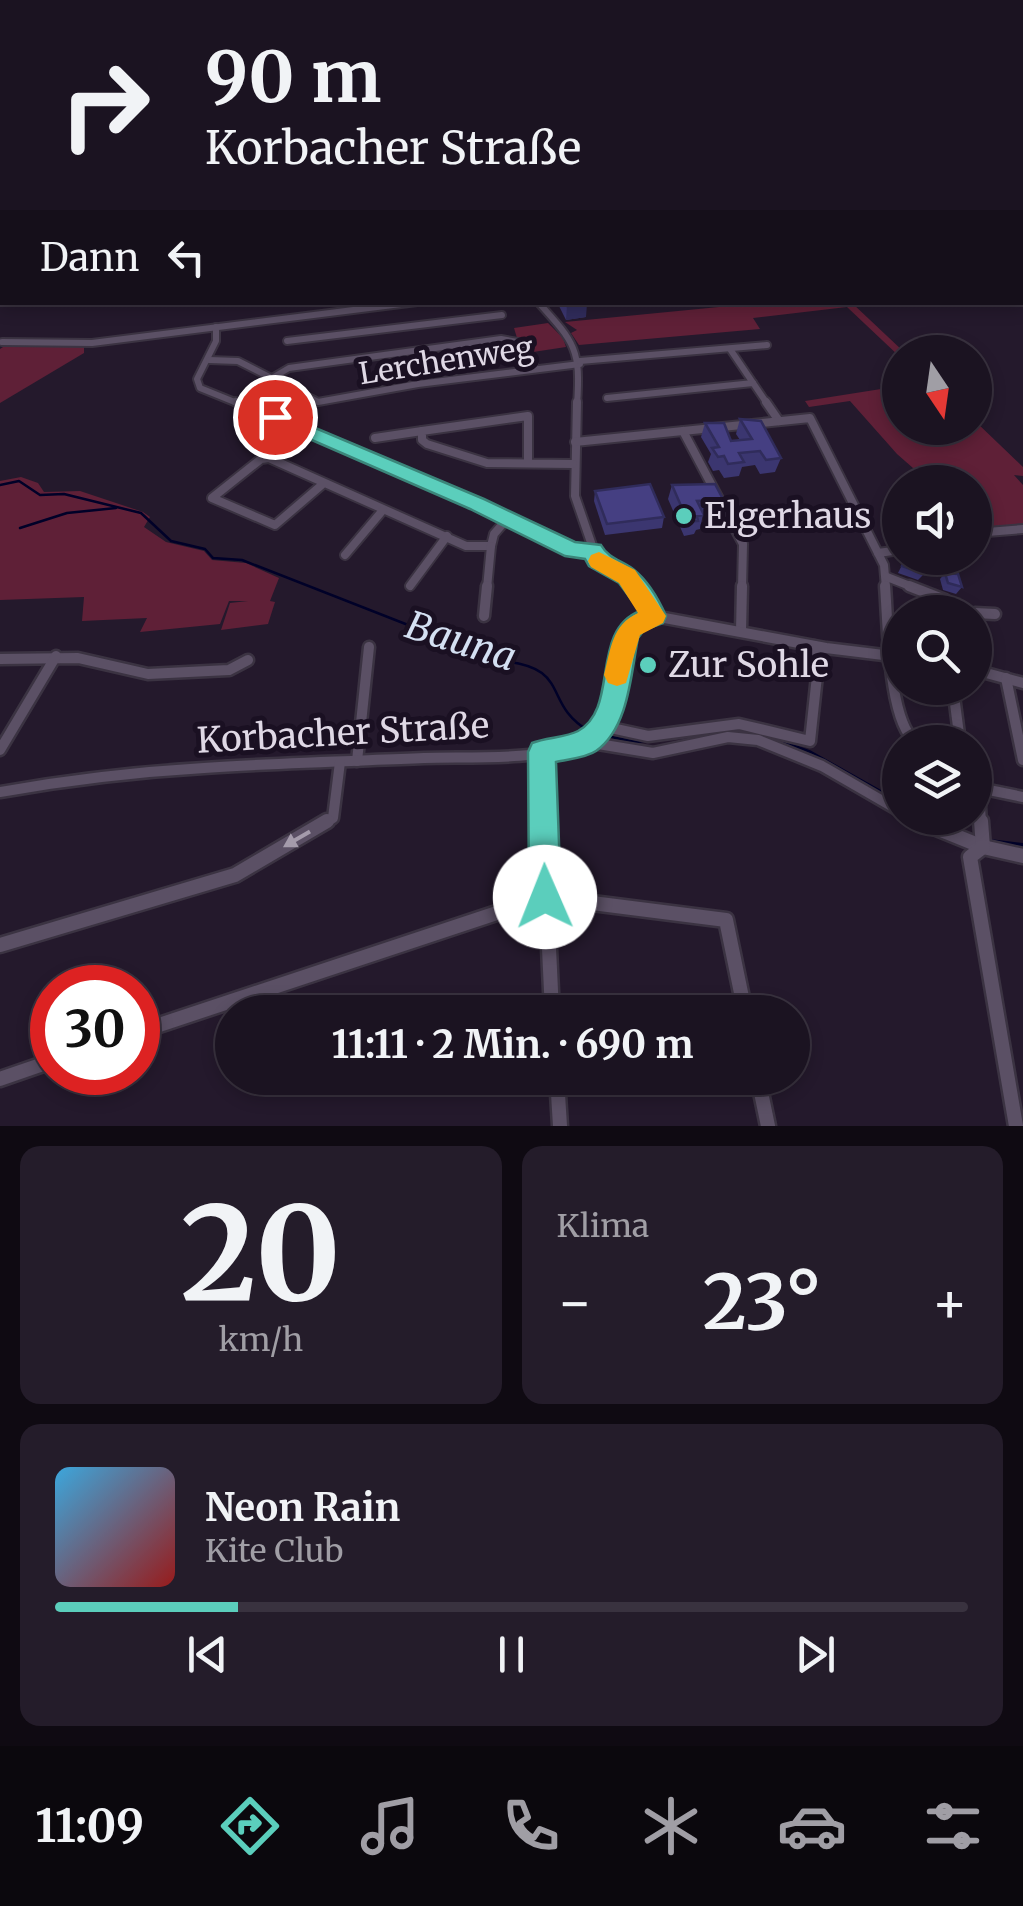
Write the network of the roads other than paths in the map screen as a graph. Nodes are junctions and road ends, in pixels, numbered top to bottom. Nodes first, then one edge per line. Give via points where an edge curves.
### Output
1 (394, 305) edge
2 (539, 305) edge
3 (502, 314) dead end
4 (403, 325) junction
5 (216, 328) junction
6 (287, 340) dead end
7 (1, 343) edge
8 (767, 345) dead end
9 (730, 349) junction
10 (408, 350) junction
11 (209, 360) junction
12 (580, 362) junction
13 (536, 369) junction
14 (272, 378) junction
15 (753, 383) junction
16 (607, 398) dead end
17 (779, 422) junction
18 (422, 431) junction
19 (684, 431) junction
20 (375, 438) dead end
21 (575, 442) junction
22 (528, 463) junction
23 (573, 464) junction
24 (324, 483) junction
25 (384, 510) junction
26 (508, 518) junction
27 (1023, 529) edge
28 (992, 532) edge
29 (447, 536) junction
30 (491, 546) junction
31 (882, 552) edge
32 (878, 553) junction
33 (345, 554) dead end
34 (595, 555) junction
35 (887, 577) junction
36 (410, 586) dead end
37 (889, 595) edge
38 (932, 595) edge
39 (992, 614) edge
40 (995, 614) dead end
41 (484, 616) dead end
42 (654, 616) junction
43 (741, 632) junction
44 (814, 646) junction
45 (370, 648) dead end
46 (882, 654) edge
47 (56, 656) junction
48 (0, 660) edge
49 (248, 660) dead end
50 (992, 674) edge
51 (1006, 678) junction
52 (1023, 682) edge
53 (602, 726) junction
54 (586, 742) junction
55 (0, 750) edge
56 (542, 752) junction
57 (1023, 760) edge
58 (356, 761) junction
59 (340, 762) junction
60 (992, 790) edge
61 (0, 792) edge
62 (1023, 797) edge
63 (882, 801) edge
64 (953, 835) edge
65 (982, 835) edge
66 (983, 847) junction
67 (1023, 856) edge
68 (545, 897) junction
69 (0, 945) edge
70 (551, 995) edge
71 (741, 995) edge
72 (160, 1025) edge
73 (30, 1069) edge
74 (0, 1079) edge
75 (558, 1095) edge
76 (762, 1095) edge
77 (560, 1126) edge
78 (768, 1126) edge
79 (1016, 1126) edge

1 - 5 street
2 - 12 street
3 - 4 street
4 - 6 street
4 - 10 street
5 - 7 street via 92,343
5 - 11 street
8 - 9 street, Lerchenweg
9 - 12 street, Lerchenweg
9 - 15 street
10 - 13 street via 513,340 523,343
10 - 14 street via 289,368
11 - 14 street, Lerchenweg via 238,361
11 - 26 street via 197,380 200,388
12 - 13 street, Lerchenweg
12 - 21 street
13 - 14 street, Lerchenweg via 318,402
15 - 16 street
15 - 17 street
17 - 19 street
17 - 32 street via 810,418
18 - 20 street
18 - 22 street via 428,444 472,460
18 - 22 street via 528,416
19 - 21 street
19 - 43 street via 745,552
21 - 23 street
22 - 23 street
23 - 34 street via 575,496
24 - 24 street via 268,458 212,498 275,526
24 - 25 street
25 - 29 street
25 - 33 street
26 - 30 street
26 - 34 street
27 - 28 street
29 - 30 street via 466,546
29 - 36 street
30 - 41 street
31 - 32 street
32 - 35 street
34 - 42 street via 627,577
35 - 37 street
35 - 38 street
39 - 40 street
42 - 43 street
42 - 53 street via 626,634
43 - 44 street
44 - 46 street
44 - 53 street via 810,741 738,724 656,738
45 - 58 street
47 - 48 street
47 - 49 street via 148,674 229,670
47 - 55 street
50 - 51 street
51 - 52 street
51 - 57 street
53 - 54 street
54 - 56 street, Korbacher Straße
54 - 63 street via 660,752 726,738 762,742
56 - 58 street, Korbacher Straße
56 - 68 street
58 - 59 street, Korbacher Straße
59 - 61 street, Korbacher Straße via 218,764
59 -> 69 street via 333,818 235,875
60 - 62 street
64 - 66 street
65 - 66 street
66 - 67 street
66 - 79 street via 970,857
68 - 70 street
68 - 71 street via 726,920
68 - 72 street
73 - 74 street
75 - 77 street
76 - 78 street

